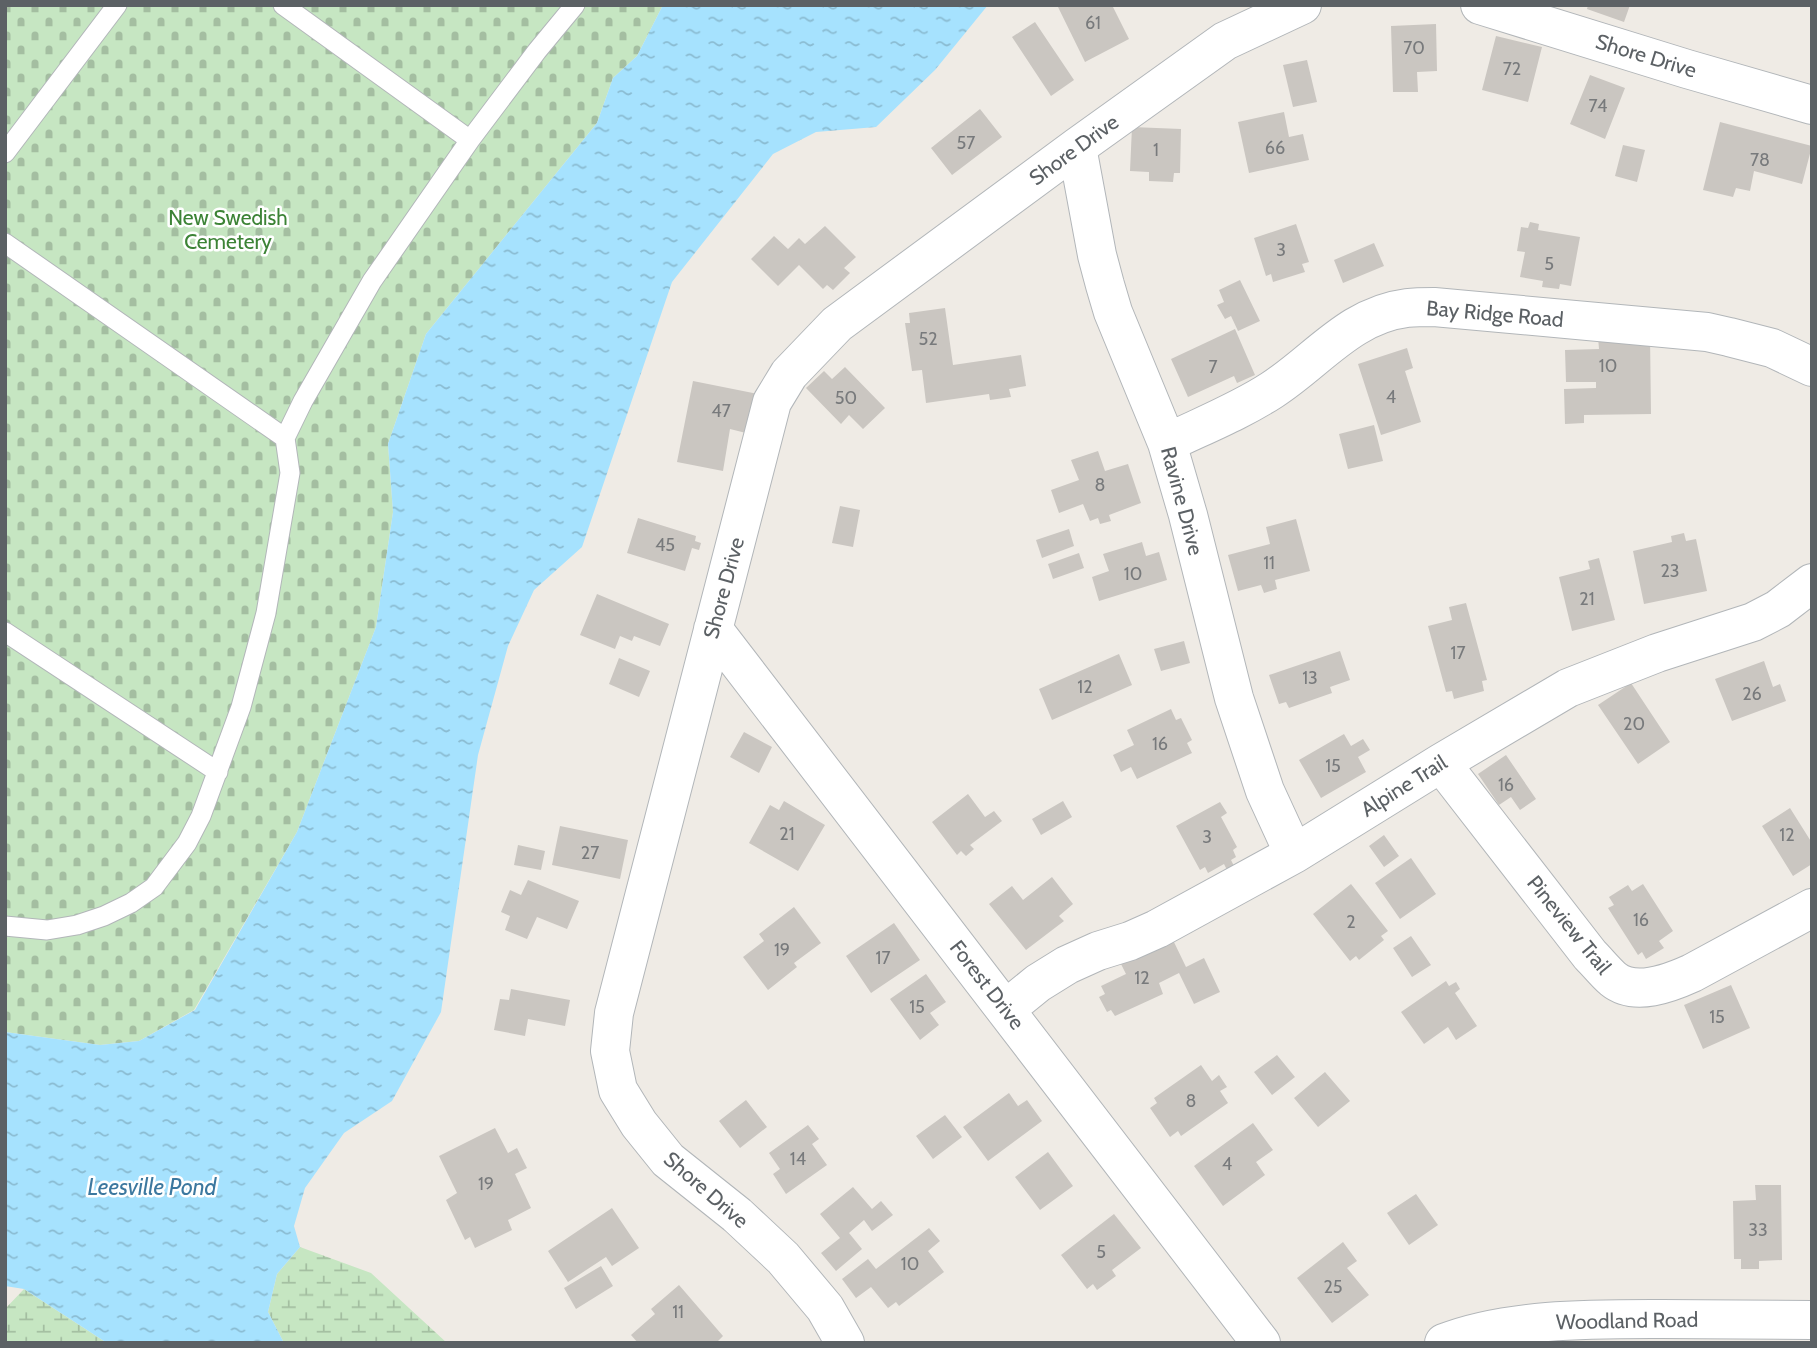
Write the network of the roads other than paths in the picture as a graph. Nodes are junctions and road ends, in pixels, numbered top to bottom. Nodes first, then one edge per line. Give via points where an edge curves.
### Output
1 (117, 5) edge
2 (283, 5) edge
3 (575, 5) edge
4 (1302, 5) edge
5 (1480, 5) edge
6 (1812, 105) edge
7 (470, 140) junction
8 (1077, 147) junction
9 (5, 153) edge
10 (5, 243) edge
11 (1812, 367) edge
12 (285, 438) junction
13 (1167, 443) junction
14 (1812, 583) edge
15 (713, 629) junction
16 (5, 632) edge
17 (1441, 763) junction
18 (218, 772) junction
19 (1294, 854) junction
20 (1812, 908) edge
21 (5, 926) edge
22 (1006, 1009) junction
23 (1812, 1320) edge
24 (845, 1343) edge
25 (1261, 1343) edge
26 (1444, 1343) edge

1 - 9 lane
2 - 7 lane
3 - 7 lane
4 - 8 street, Shore Drive via 1225,41
5 - 6 street, Shore Drive
7 - 12 lane via 372,281
8 - 13 street, Ravine Drive via 1113,312
8 - 15 street, Shore Drive via 837,324 789,374 772,402
10 - 12 lane
11 - 13 street, Bay Ridge Road via 1772,348 1707,332 1407,308 1360,323 1272,390
12 - 18 lane via 290,473 267,613
13 - 19 street, Ravine Drive via 1234,698 1265,791
14 - 17 street, Alpine Trail via 1753,622 1568,688
15 - 22 street, Forest Drive
15 - 24 street, Shore Drive via 614,1013 610,1051 618,1090 639,1124 668,1160 783,1258 825,1308
16 - 18 lane
17 - 19 street, Alpine Trail
17 - 20 street, Pineview Trail via 1615,981 1641,988 1672,982
18 - 21 lane via 187,843 154,887 131,903 77,925 47,930
19 - 22 street, Alpine Trail via 1157,929 1067,965
22 - 25 street, Forest Drive
23 - 26 street, Woodland Road via 1581,1320 1493,1330

